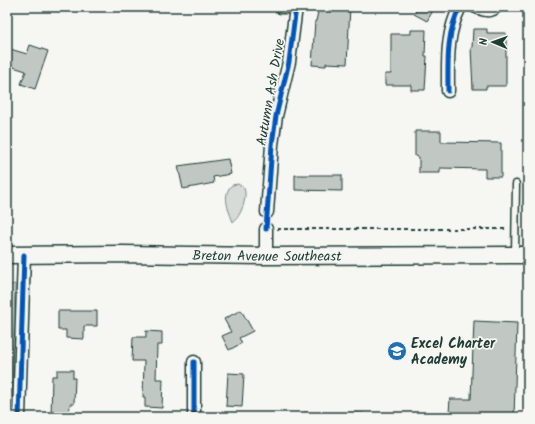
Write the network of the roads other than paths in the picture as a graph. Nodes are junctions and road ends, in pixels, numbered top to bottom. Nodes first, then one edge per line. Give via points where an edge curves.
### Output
1 (288, 7) edge
2 (460, 7) edge
3 (469, 7) edge
4 (500, 7) edge
5 (448, 91) dead end
6 (516, 184) dead end
7 (267, 212) dead end
8 (266, 229) road end
9 (7, 255) edge
10 (24, 255) junction
11 (522, 255) edge
12 (266, 256) junction
13 (194, 362) dead end
14 (19, 417) edge
15 (194, 417) edge

1 - 7 street, Autumn Ash Drive via 293,20 289,62 272,145
2 - 5 street via 449,39
3 - 4 lane via 487,14 496,12
6 - 11 lane via 516,229
8 - 12 street
9 - 10 main road, Breton Avenue Southeast
10 - 12 main road, Breton Avenue Southeast
10 - 14 street
11 - 12 main road, Breton Avenue Southeast
13 - 15 street

